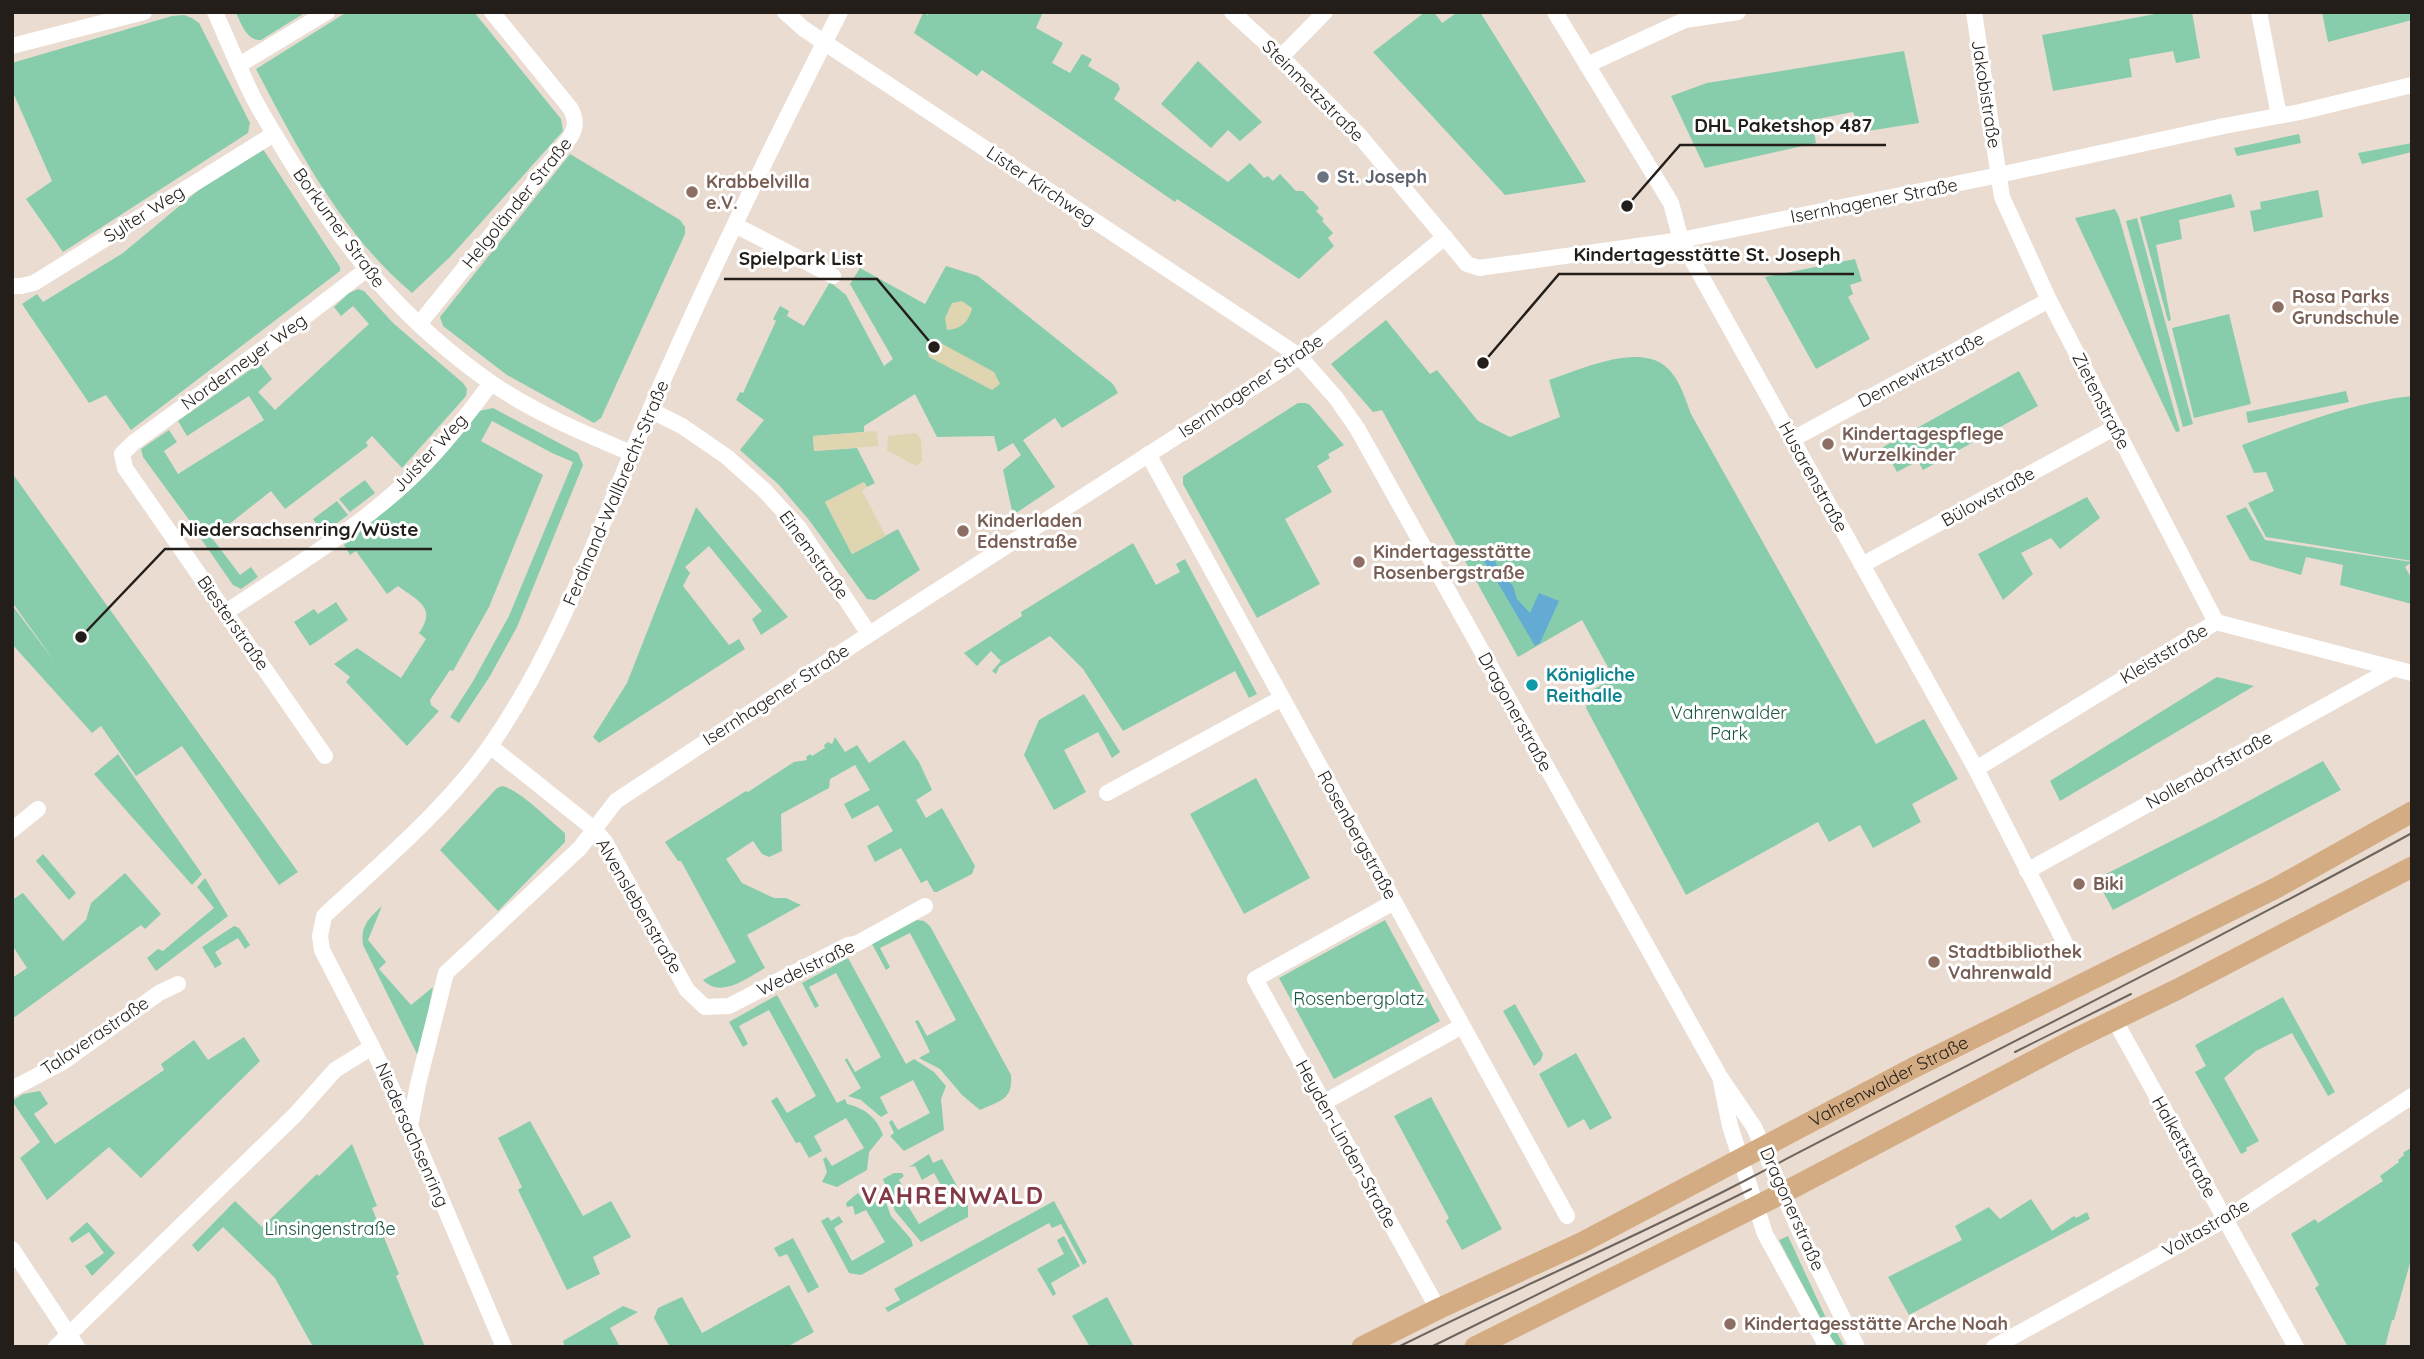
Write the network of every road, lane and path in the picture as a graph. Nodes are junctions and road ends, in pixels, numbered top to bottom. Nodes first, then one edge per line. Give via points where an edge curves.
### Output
1 (144, 12) edge
2 (215, 12) edge
3 (327, 12) edge
4 (492, 12) edge
5 (785, 12) edge
6 (841, 12) edge
7 (1231, 12) edge
8 (1325, 12) edge
9 (1555, 12) edge
10 (1738, 12) edge
11 (1974, 12) edge
12 (2259, 12) edge
13 (825, 42) junction
14 (12, 46) edge
15 (1281, 57) junction
16 (239, 65) junction
17 (1587, 65) junction
18 (2412, 85) edge
19 (2279, 116) junction
20 (274, 134) junction
21 (1999, 176) junction
22 (735, 225) junction
23 (1445, 237) junction
24 (1681, 240) junction
25 (366, 270) junction
26 (833, 276) dead end
27 (12, 286) edge
28 (2049, 300) junction
29 (419, 324) junction
30 (1299, 356) junction
31 (491, 383) junction
32 (650, 410) junction
33 (2114, 428) junction
34 (1793, 439) junction
35 (631, 453) junction
36 (122, 454) joint
37 (1148, 454) junction
38 (1862, 565) junction
39 (226, 612) junction
40 (2216, 622) junction
41 (869, 634) junction
42 (2392, 669) junction
43 (2412, 673) edge
44 (1282, 698) junction
45 (490, 746) junction
46 (325, 756) dead end
47 (1976, 769) junction
48 (1107, 793) dead end
49 (38, 809) dead end
50 (2412, 812) edge
51 (594, 829) junction
52 (12, 830) edge
53 (2412, 867) edge
54 (2027, 871) junction
55 (1394, 902) junction
56 (925, 906) dead end
57 (321, 924) joint
58 (2066, 945) dead end
59 (178, 984) dead end
60 (687, 990) joint
61 (2113, 1019) junction
62 (1462, 1026) junction
63 (372, 1047) junction
64 (1720, 1077) junction
65 (12, 1089) edge
66 (2412, 1096) edge
67 (1323, 1103) junction
68 (410, 1126) junction
69 (1763, 1148) junction
70 (1741, 1159) junction
71 (1783, 1193) junction
72 (1756, 1207) junction
73 (1567, 1216) dead end
74 (2224, 1220) junction
75 (12, 1249) edge
76 (1438, 1309) junction
77 (73, 1340) edge
78 (56, 1347) edge
79 (504, 1347) edge
80 (1363, 1347) edge
81 (1475, 1347) edge
82 (1827, 1347) edge
83 (1857, 1347) edge
84 (1994, 1347) edge
85 (2296, 1347) edge

1 - 14 street
2 - 16 street, Borkumer Straße
3 - 16 street
4 - 29 street, Helgoländer Straße via 576,121 566,143
5 - 13 street, Lister Kirchweg
6 - 13 street, Ferdinand-Wallbrecht-Straße
7 - 15 street, Steinmetzstraße
8 - 15 street
9 - 17 street, Husarenstraße
10 - 17 street via 1685,20
11 - 21 street, Jakobistraße
12 - 19 street
13 - 22 street, Ferdinand-Wallbrecht-Straße
13 - 30 street, Lister Kirchweg
15 - 23 street, Steinmetzstraße via 1359,135
16 - 20 street, Borkumer Straße
17 - 24 street, Husarenstraße via 1671,203
18 - 19 street, Isernhagener Straße
19 - 21 street, Isernhagener Straße
20 - 25 street, Borkumer Straße
20 - 27 street, Sylter Weg via 34,283
21 - 24 street, Isernhagener Straße
21 - 28 street, Zietenstraße via 2002,197
22 - 26 street
22 - 32 street, Ferdinand-Wallbrecht-Straße
23 - 24 street, Isernhagener Straße via 1467,264 1479,268
23 - 30 street, Isernhagener Straße
24 - 34 street, Husarenstraße
25 - 29 street, Borkumer Straße
25 - 36 street, Norderneyer Weg
28 - 33 street, Zietenstraße
28 - 34 street, Dennewitzstraße
29 - 31 street, Borkumer Straße
30 - 37 street, Isernhagener Straße
30 - 64 street, Dragonerstraße via 1357,428
31 - 35 street, Borkumer Straße
31 - 39 street, Juister Weg via 419,470 382,503
32 - 35 street, Ferdinand-Wallbrecht-Straße
32 - 41 street, Einemstraße via 727,457 764,490 799,528
33 - 38 street, Bülowstraße
33 - 40 street, Zietenstraße
34 - 38 street, Husarenstraße
35 - 45 street, Ferdinand-Wallbrecht-Straße via 556,633
36 - 39 street, Biesterstraße via 125,468
37 - 41 street, Isernhagener Straße
37 - 44 street, Rosenbergstraße
38 - 47 street, Husarenstraße
39 - 46 street, Biesterstraße
40 - 42 street, Kleiststraße
40 - 47 street, Kleiststraße
41 - 51 street, Isernhagener Straße via 616,801
42 - 43 street, Kleiststraße
42 - 54 street, Nollendorfstraße
44 - 48 street
44 - 55 street, Rosenbergstraße
45 - 51 street, Alvenslebenstraße
45 - 57 street, Ferdinand-Wallbrecht-Straße via 439,807 324,916
47 - 54 street, Husarenstraße
49 - 52 street
50 - 69 main road, Vahrenwalder Straße via 2276,888 1913,1068
51 - 60 street, Alvenslebenstraße
51 - 68 street, Isernhagener Straße via 580,848 446,973
53 - 61 main road
54 - 58 street, Husarenstraße
55 - 62 street, Rosenbergstraße
55 - 67 street, Heyden-Linden-Straße via 1255,979
56 - 60 street, Wedelstraße via 729,1006 705,1007
57 - 63 street, Niedersachsenring via 322,950
59 - 65 street, Talaverastraße via 63,1062
61 - 71 main road
61 - 74 street, Halkettstraße
62 - 67 street
62 - 73 street, Rosenbergstraße
63 - 68 street, Niedersachsenring
63 - 77 street via 335,1070
64 - 69 street, Dragonerstraße via 1747,1113
64 - 70 street, Dragonerstraße
66 - 74 street, Voltastraße
67 - 76 street, Heyden-Linden-Straße
68 - 79 street, Niedersachsenring
69 - 70 main road, Vahrenwalder Straße
69 - 71 street, Dragonerstraße
70 - 72 street, Dragonerstraße
70 - 76 main road, Vahrenwalder Straße
71 - 72 main road
71 - 83 street, Dragonerstraße
72 - 81 main road
72 - 82 street, Dragonerstraße via 1765,1234
74 - 84 street, Voltastraße
74 - 85 street, Halkettstraße
75 - 77 street
76 - 80 main road, Vahrenwalder Straße
77 - 78 street

